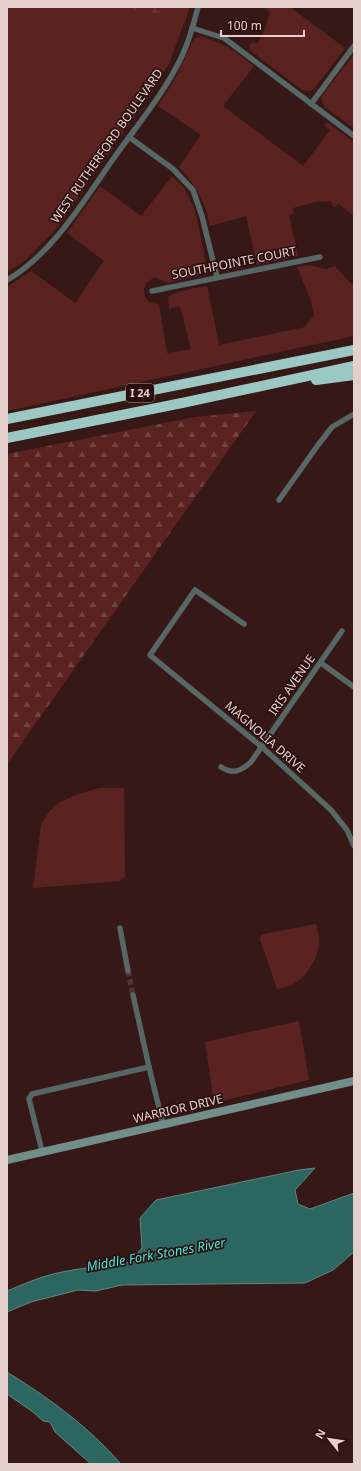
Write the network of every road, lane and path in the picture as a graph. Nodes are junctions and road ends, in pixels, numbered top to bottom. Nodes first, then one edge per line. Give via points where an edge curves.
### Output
1 (198, 7) edge
2 (192, 28) junction
3 (354, 46) edge
4 (311, 104) junction
5 (354, 136) edge
6 (129, 137) junction
7 (320, 257) dead end
8 (216, 277) junction
9 (7, 280) edge
10 (152, 291) dead end
11 (354, 346) edge
12 (354, 350) edge
13 (354, 366) edge
14 (273, 367) junction
15 (354, 375) edge
16 (278, 382) junction
17 (354, 414) edge
18 (7, 419) edge
19 (7, 438) edge
20 (279, 500) dead end
21 (244, 624) dead end
22 (342, 631) dead end
23 (321, 663) junction
24 (354, 687) edge
25 (262, 747) junction
26 (221, 767) dead end
27 (354, 846) edge
28 (120, 928) dead end
29 (128, 971) tunnel mouth
30 (134, 995) tunnel mouth
31 (149, 1067) junction
32 (354, 1081) edge
33 (162, 1124) junction
34 (42, 1151) junction
35 (7, 1160) edge

1 - 2 street, WEST RUTHERFORD BOULEVARD
2 - 4 street via 224,38
2 - 6 street, WEST RUTHERFORD BOULEVARD via 182,56 160,94
3 - 4 street
4 - 5 street
6 - 8 street via 173,169 193,190 202,216
6 - 9 street, WEST RUTHERFORD BOULEVARD via 46,249 22,272
7 - 8 street, SOUTHPOINTE COURT
8 - 10 street, SOUTHPOINTE COURT
11 - 14 highway
12 - 14 highway, I 24
13 - 16 highway, I 24
14 - 18 highway, I 24
15 - 16 highway
16 - 19 highway, I 24
17 - 20 street via 332,427
21 - 25 street, MAGNOLIA DRIVE via 195,590 150,656
22 - 23 street, IRIS AVENUE
23 - 24 street
23 - 25 street, IRIS AVENUE
25 - 26 street, IRIS AVENUE via 243,770 230,772
25 - 27 street, MAGNOLIA DRIVE via 331,810 347,830
28 - 29 street
30 - 31 street
31 - 33 street
31 - 34 street via 32,1094 29,1099
32 - 33 street, WARRIOR DRIVE
33 - 34 street, WARRIOR DRIVE
34 - 35 street, WARRIOR DRIVE

